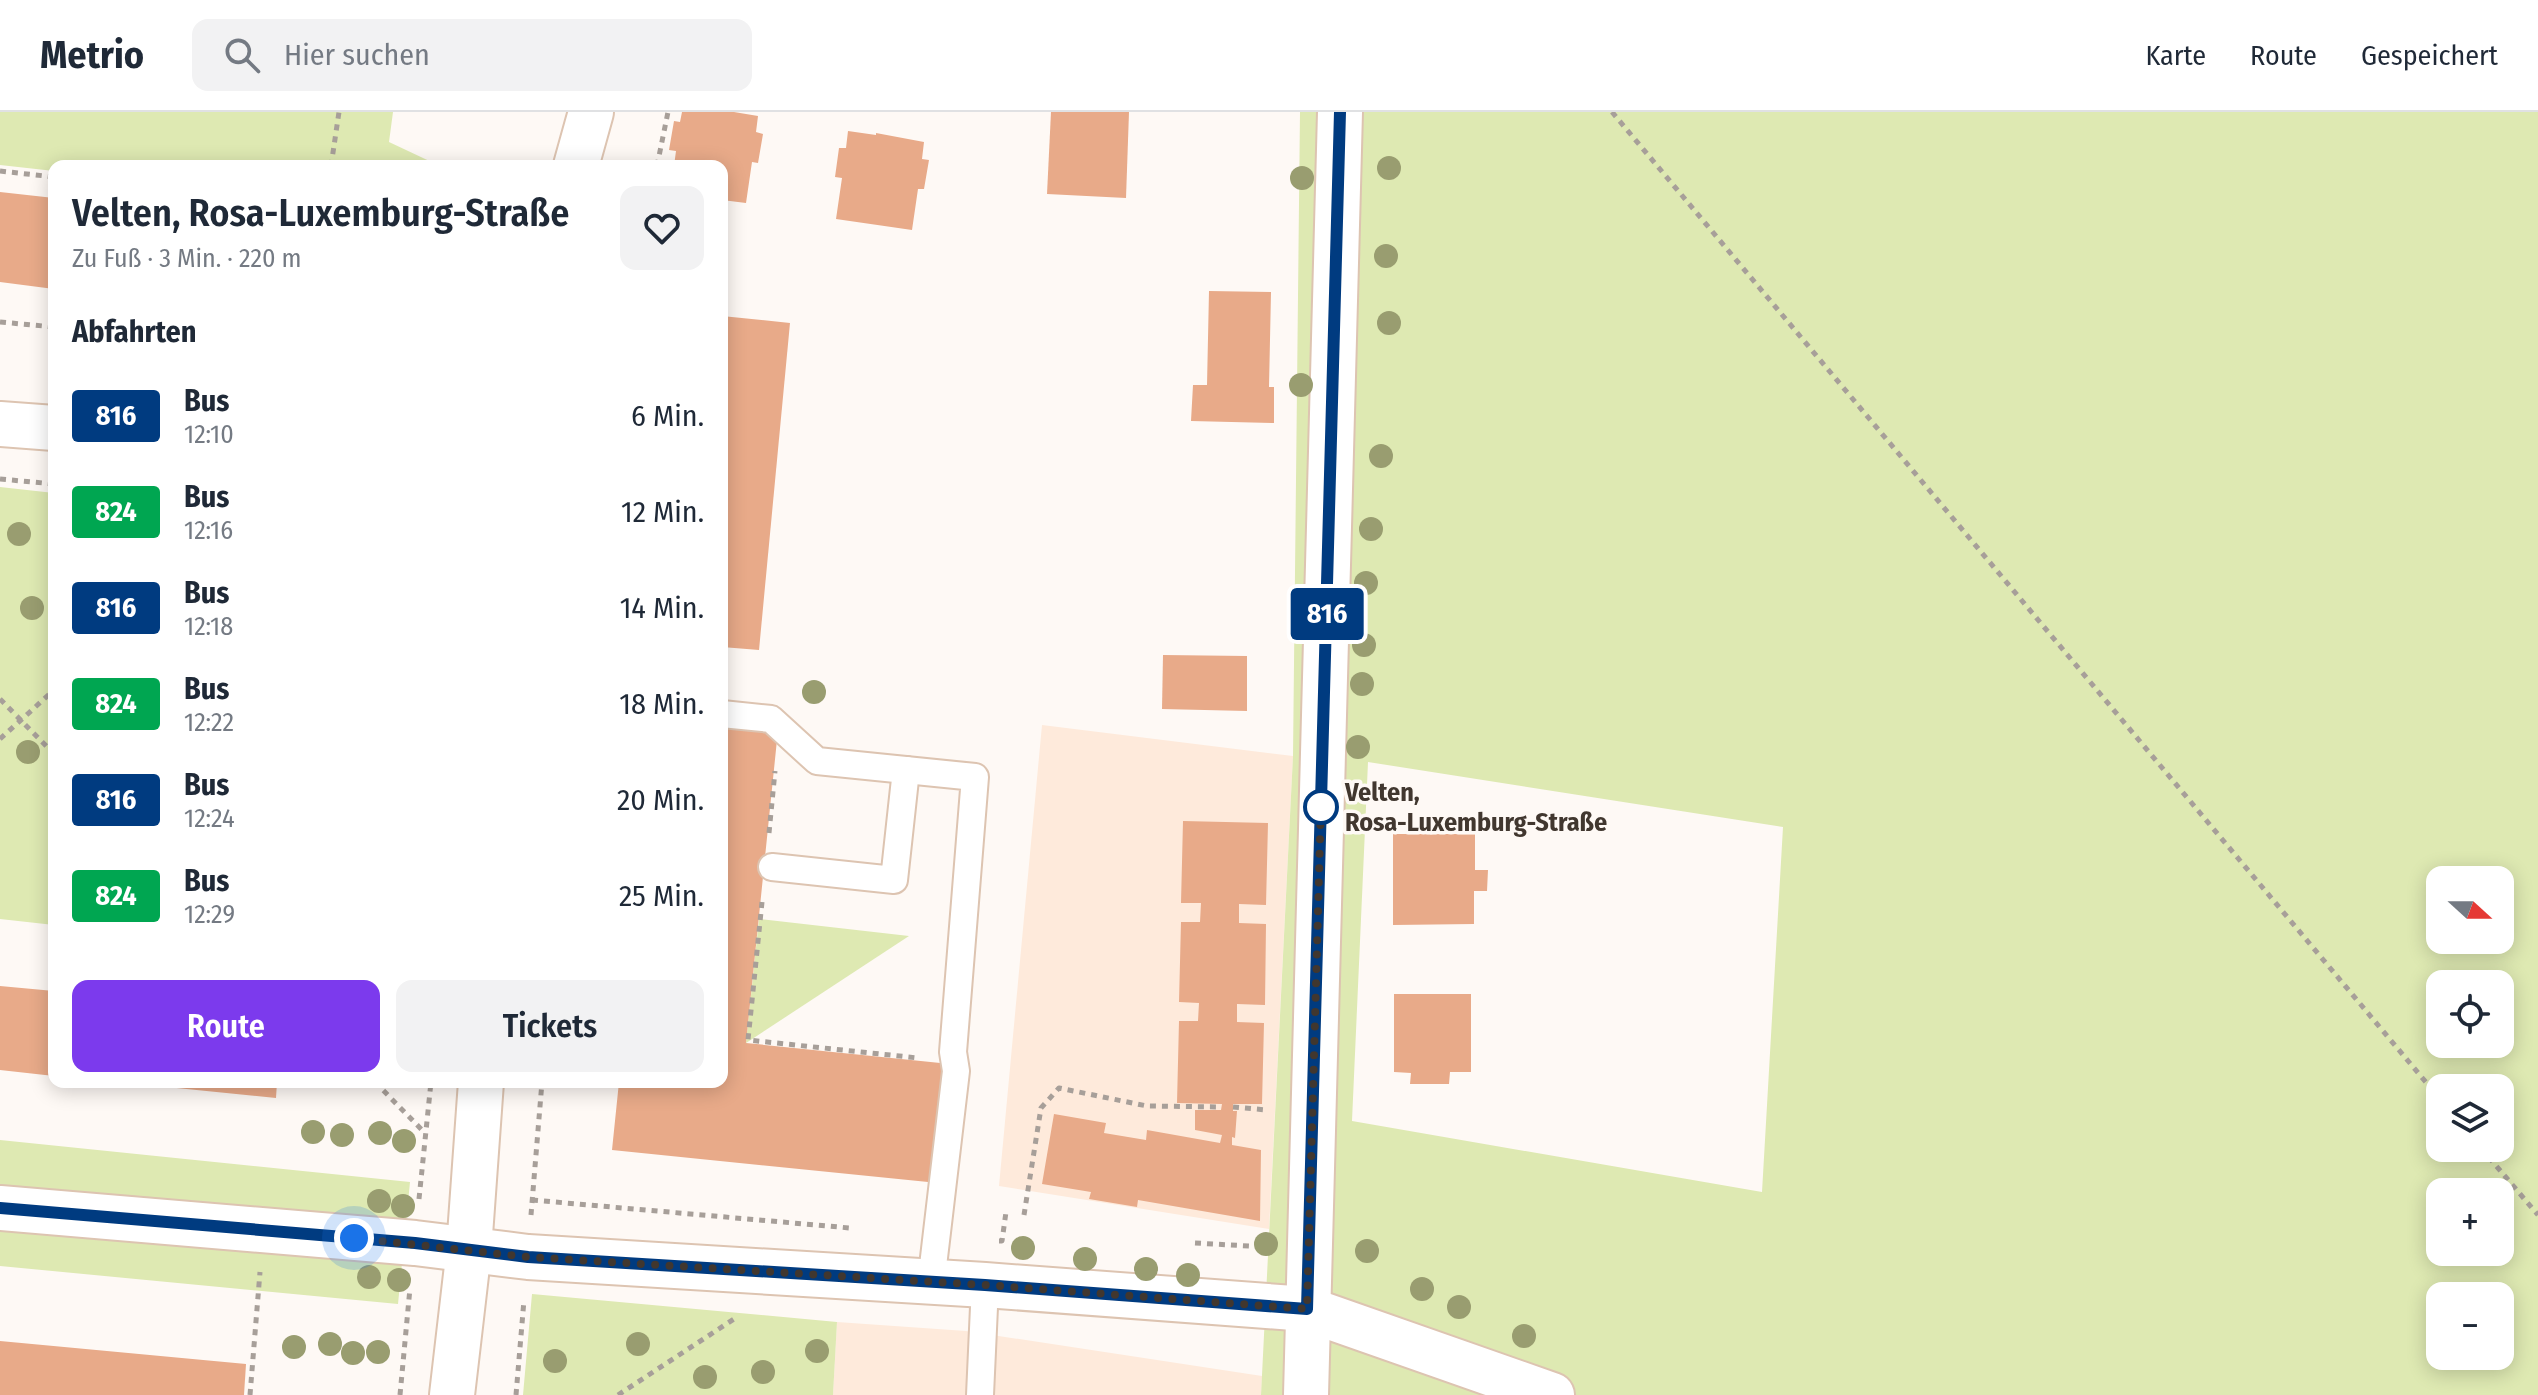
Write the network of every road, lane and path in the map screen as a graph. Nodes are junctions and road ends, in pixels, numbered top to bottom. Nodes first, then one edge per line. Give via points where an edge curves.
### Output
1 (339, 112) edge
2 (591, 112) edge
3 (668, 112) edge
4 (1340, 112) edge
5 (1612, 112) edge
6 (332, 160) edge
7 (578, 160) edge
8 (658, 160) edge
9 (0, 171) edge
10 (48, 176) edge
11 (0, 322) edge
12 (48, 326) edge
13 (0, 424) edge
14 (48, 428) edge
15 (0, 479) edge
16 (48, 483) edge
17 (48, 695) edge
18 (0, 699) edge
19 (728, 715) edge
20 (20, 719) junction
21 (0, 739) edge
22 (48, 748) edge
23 (776, 759) dead end
24 (906, 770) junction
25 (768, 837) dead end
26 (772, 867) dead end
27 (762, 900) dead end
28 (921, 1058) dead end
29 (2426, 1082) edge
30 (381, 1088) edge
31 (481, 1088) edge
32 (1221, 1107) dead end
33 (426, 1134) dead end
34 (2493, 1162) edge
35 (532, 1200) dead end
36 (0, 1208) edge
37 (1006, 1212) dead end
38 (1024, 1215) dead end
39 (2538, 1215) edge
40 (858, 1228) dead end
41 (264, 1230) junction
42 (936, 1235) junction
43 (1195, 1243) dead end
44 (469, 1249) junction
45 (1309, 1249) junction
46 (800, 1276) junction
47 (931, 1283) junction
48 (985, 1285) junction
49 (1307, 1309) junction
50 (250, 1395) edge
51 (452, 1395) edge
52 (618, 1395) edge
53 (980, 1395) edge
54 (1306, 1395) edge
55 (1552, 1395) edge

1 - 6 path
2 - 7 street
3 - 8 path
4 - 45 street
5 - 29 path
9 - 10 path
11 - 12 path
13 - 14 street
15 - 16 path
17 - 20 path
18 - 20 path
19 - 24 lane via 771,719 817,761
20 - 21 path
20 - 22 path
23 - 25 path
24 - 26 lane via 894,880
24 - 42 lane via 975,777 953,1052 956,1071
27 - 28 path via 748,1040
30 - 33 path
31 - 44 street
32 - 38 path via 1147,1106 1059,1088 1041,1108
34 - 39 path
35 - 40 path
36 - 41 street
37 - 42 path via 1002,1241
41 - 44 street
41 - 50 path
42 - 47 lane
43 - 45 path
44 - 46 street
44 - 51 street
45 - 49 street
46 - 47 street
46 - 52 path
47 - 48 street
48 - 49 street
48 - 53 lane
49 - 54 street
49 - 55 street

